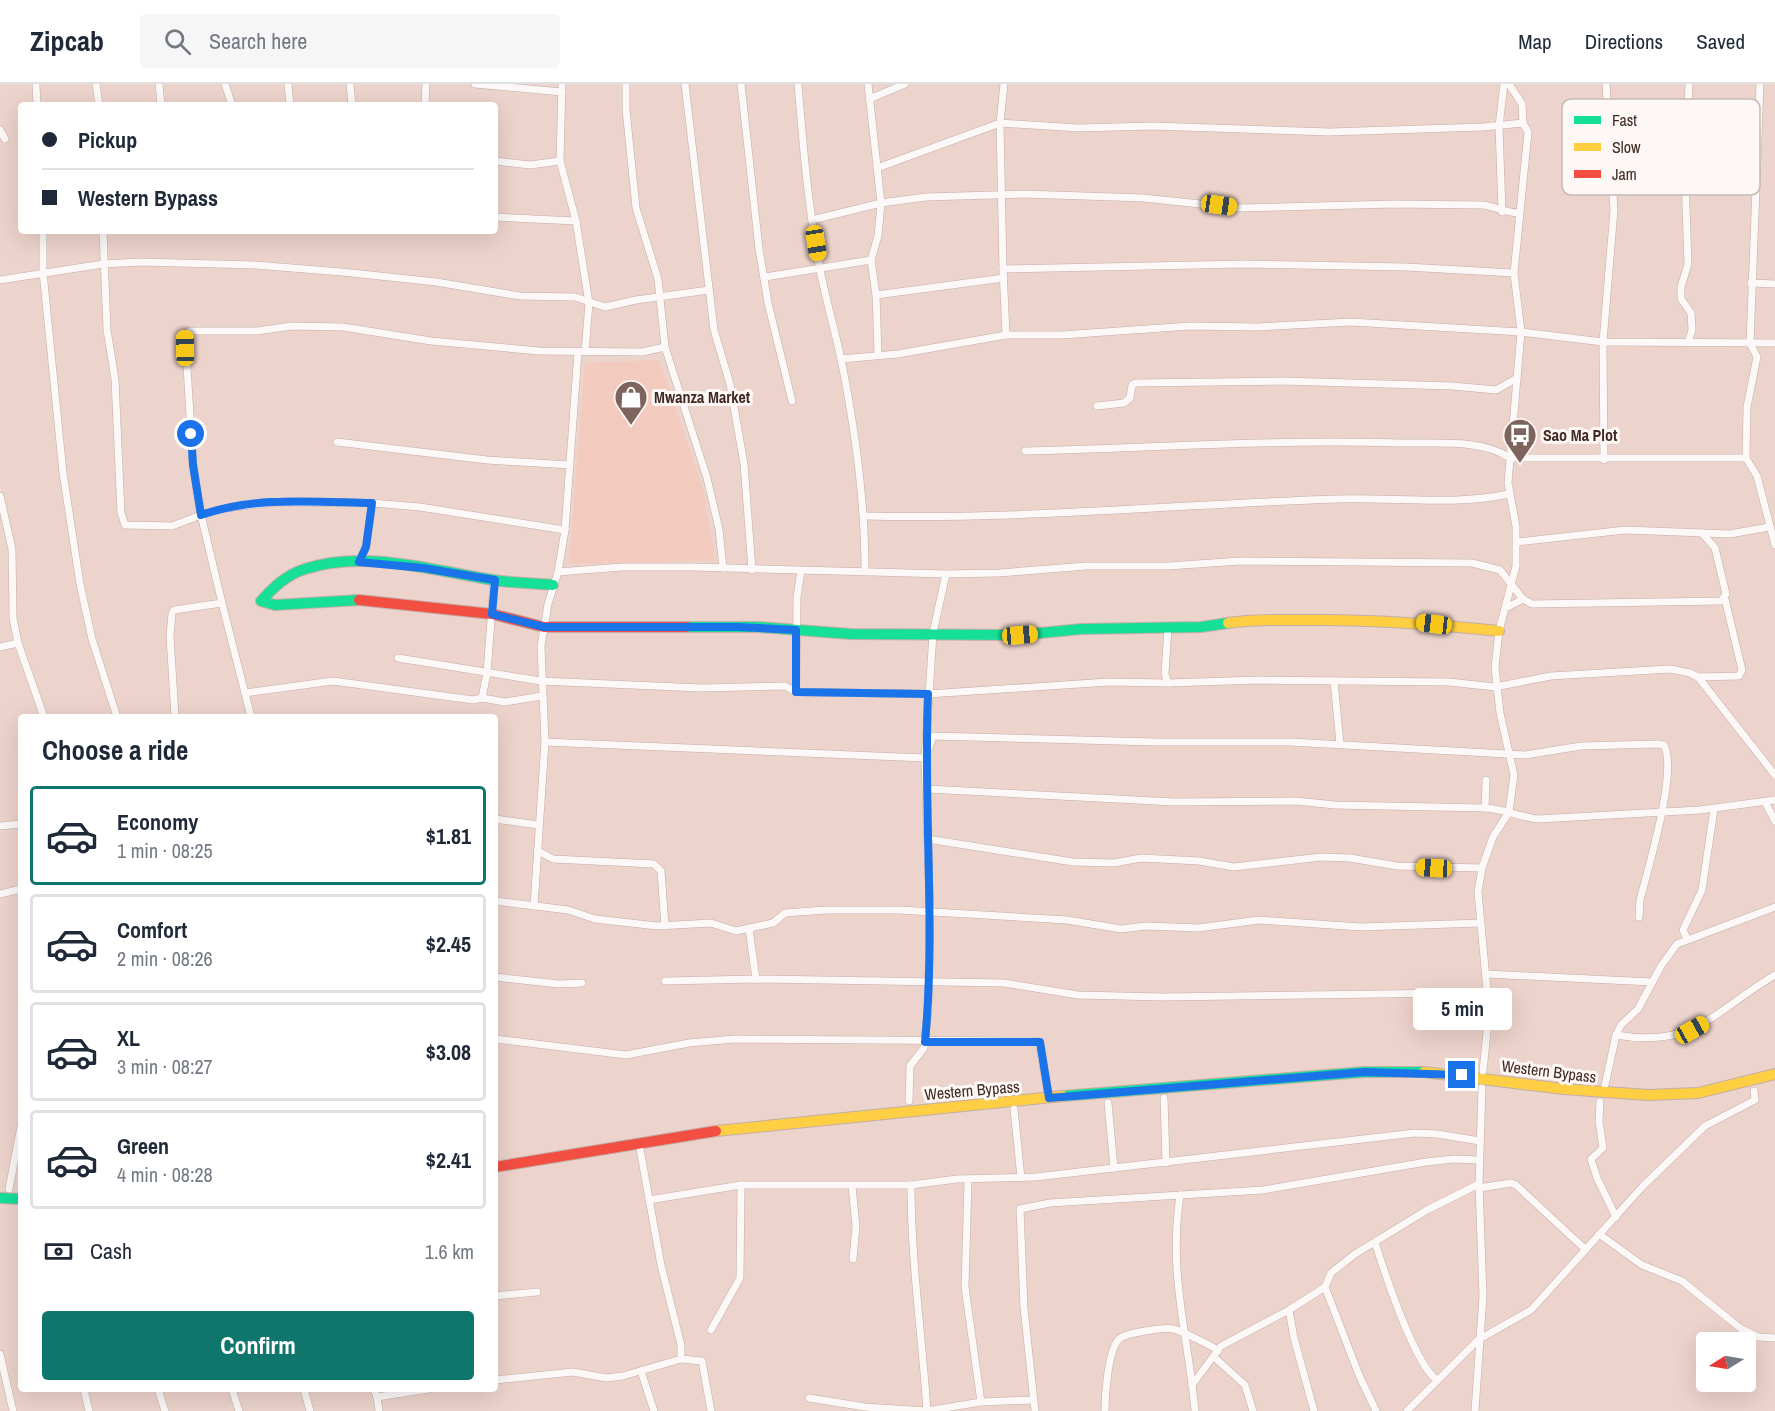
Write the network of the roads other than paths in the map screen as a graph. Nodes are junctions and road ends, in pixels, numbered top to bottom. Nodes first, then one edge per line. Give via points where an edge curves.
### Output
1 (36, 84) edge
2 (96, 84) edge
3 (159, 84) edge
4 (225, 84) edge
5 (288, 84) edge
6 (350, 84) edge
7 (426, 84) edge
8 (475, 84) edge
9 (626, 84) edge
10 (685, 84) edge
11 (741, 84) edge
12 (798, 84) edge
13 (868, 84) edge
14 (905, 84) edge
15 (1004, 84) edge
16 (1504, 84) edge
17 (1509, 84) edge
18 (1606, 84) edge
19 (1689, 84) edge
20 (1760, 84) edge
21 (500, 86) edge
22 (562, 88) edge
23 (869, 99) junction
24 (1607, 99) edge
25 (1688, 99) edge
26 (1759, 99) edge
27 (37, 102) edge
28 (99, 102) edge
29 (161, 102) edge
30 (231, 102) edge
31 (290, 102) edge
32 (352, 102) edge
33 (425, 102) edge
34 (1000, 123) junction
35 (1523, 123) junction
36 (1499, 126) junction
37 (0, 130) edge
38 (5, 139) dead end
39 (498, 161) edge
40 (561, 161) junction
41 (877, 168) junction
42 (1002, 195) junction
43 (1613, 195) edge
44 (1686, 195) edge
45 (1755, 195) edge
46 (881, 203) junction
47 (1502, 212) junction
48 (1518, 213) junction
49 (498, 217) edge
50 (812, 220) junction
51 (576, 221) junction
52 (43, 234) edge
53 (104, 234) edge
54 (871, 260) junction
55 (103, 264) junction
56 (820, 267) junction
57 (1003, 268) junction
58 (44, 272) junction
59 (1514, 273) junction
60 (765, 277) junction
61 (1004, 278) junction
62 (0, 280) edge
63 (1751, 283) junction
64 (1775, 284) edge
65 (709, 290) junction
66 (876, 295) junction
67 (658, 297) junction
68 (589, 303) junction
69 (1521, 332) junction
70 (1006, 335) junction
71 (1603, 342) junction
72 (1750, 343) junction
73 (1775, 343) edge
74 (1688, 344) junction
75 (665, 347) junction
76 (582, 352) junction
77 (878, 355) junction
78 (841, 359) junction
79 (1517, 378) junction
80 (792, 401) dead end
81 (1097, 406) dead end
82 (337, 442) dead end
83 (1025, 451) dead end
84 (1746, 458) junction
85 (1510, 459) junction
86 (1604, 460) junction
87 (570, 465) junction
88 (1509, 494) junction
89 (0, 496) edge
90 (372, 503) junction
91 (201, 515) junction
92 (864, 516) junction
93 (1769, 527) junction
94 (565, 530) junction
95 (1702, 533) junction
96 (1517, 542) junction
97 (1775, 545) edge
98 (359, 562) junction
99 (723, 568) junction
100 (752, 570) junction
101 (801, 571) junction
102 (865, 571) junction
103 (558, 572) junction
104 (946, 574) junction
105 (495, 580) junction
106 (553, 585) junction
107 (1512, 587) junction
108 (1523, 599) junction
109 (1725, 599) junction
110 (222, 603) junction
111 (1506, 608) junction
112 (492, 614) junction
113 (544, 627) junction
114 (1168, 627) junction
115 (796, 630) junction
116 (1499, 631) junction
117 (933, 633) junction
118 (18, 643) junction
119 (0, 647) edge
120 (398, 658) dead end
121 (487, 673) junction
122 (1698, 677) junction
123 (541, 681) junction
124 (1334, 681) junction
125 (1168, 683) junction
126 (1495, 687) junction
127 (796, 692) junction
128 (245, 693) junction
129 (928, 694) junction
130 (542, 696) junction
131 (482, 698) junction
132 (43, 714) edge
133 (116, 714) edge
134 (175, 714) edge
135 (249, 714) edge
136 (545, 742) junction
137 (1340, 744) junction
138 (1512, 754) junction
139 (925, 758) junction
140 (1775, 775) edge
141 (1486, 780) dead end
142 (927, 789) junction
143 (1775, 800) edge
144 (1765, 802) junction
145 (1485, 808) junction
146 (1714, 809) junction
147 (1509, 812) junction
148 (1661, 813) junction
149 (498, 819) edge
150 (1775, 821) edge
151 (18, 824) edge
152 (538, 825) junction
153 (0, 826) edge
154 (927, 839) junction
155 (538, 851) junction
156 (1482, 868) junction
157 (18, 890) edge
158 (0, 894) edge
159 (498, 901) edge
160 (534, 906) junction
161 (1775, 907) edge
162 (930, 913) junction
163 (1639, 916) dead end
164 (1481, 923) junction
165 (665, 926) junction
166 (749, 929) junction
167 (1687, 939) junction
168 (1486, 974) junction
169 (1775, 975) edge
170 (498, 977) edge
171 (756, 979) junction
172 (665, 981) dead end
173 (929, 981) junction
174 (1652, 982) junction
175 (582, 983) dead end
176 (1487, 996) junction
177 (1616, 1035) junction
178 (498, 1039) edge
179 (925, 1042) junction
180 (1483, 1071) dead end
181 (1775, 1074) edge
182 (1605, 1085) dead end
183 (1482, 1088) dead end
184 (1754, 1091) dead end
185 (1049, 1098) junction
186 (1164, 1098) dead end
187 (909, 1101) dead end
188 (1600, 1102) dead end
189 (1108, 1103) dead end
190 (1014, 1109) dead end
191 (1480, 1141) junction
192 (18, 1142) edge
193 (640, 1149) dead end
194 (1478, 1160) junction
195 (1166, 1162) junction
196 (498, 1166) edge
197 (1114, 1168) junction
198 (1021, 1178) junction
199 (968, 1181) junction
200 (741, 1185) junction
201 (911, 1185) junction
202 (852, 1186) junction
203 (1479, 1186) junction
204 (9, 1189) dead end
205 (1180, 1195) junction
206 (0, 1198) edge
207 (18, 1199) edge
208 (649, 1200) junction
209 (1616, 1217) junction
210 (1599, 1234) junction
211 (1375, 1242) junction
212 (1585, 1249) junction
213 (853, 1259) dead end
214 (1325, 1287) junction
215 (537, 1292) dead end
216 (498, 1296) edge
217 (1289, 1310) junction
218 (711, 1330) dead end
219 (1185, 1335) junction
220 (1775, 1338) edge
221 (1478, 1340) junction
222 (0, 1354) edge
223 (1216, 1354) junction
224 (681, 1359) junction
225 (641, 1371) junction
226 (1194, 1374) junction
227 (1436, 1379) junction
228 (498, 1380) edge
229 (85, 1392) edge
230 (159, 1392) edge
231 (233, 1392) edge
232 (305, 1392) edge
233 (375, 1393) edge
234 (809, 1398) dead end
235 (1034, 1400) junction
236 (981, 1402) junction
237 (13, 1411) edge
238 (89, 1411) edge
239 (165, 1411) edge
240 (239, 1411) edge
241 (310, 1411) edge
242 (379, 1411) edge
243 (654, 1411) edge
244 (711, 1411) edge
245 (927, 1411) edge
246 (1035, 1411) edge
247 (1105, 1411) edge
248 (1195, 1411) edge
249 (1252, 1411) edge
250 (1314, 1411) edge
251 (1376, 1411) edge
252 (1407, 1411) edge
253 (1475, 1411) edge

1 - 27 street
2 - 28 street
3 - 29 street
4 - 30 street
5 - 31 street
6 - 32 street
7 - 33 street
8 - 21 street
9 - 67 street via 636,208 658,279
10 - 65 street
11 - 60 street
12 - 50 street
13 - 23 street
14 - 23 street
15 - 34 street
16 - 36 street
17 - 35 street via 1522,104
18 - 24 street
19 - 25 street
20 - 26 street
21 - 22 street
22 - 40 street
23 - 41 street
34 - 36 street via 1329,132
34 - 41 street
34 - 42 street
35 - 36 street
35 - 48 street via 1528,132
36 - 47 street
37 - 38 street
39 - 40 street via 530,165
40 - 51 street
41 - 46 street
42 - 46 street via 926,197
42 - 47 street via 1143,198 1239,208 1482,205
42 - 57 street
43 - 71 street
44 - 74 street via 1688,264 1681,299 1691,313
45 - 63 street
46 - 50 street
46 - 54 street
47 - 48 street
48 - 59 street
49 - 51 street
50 - 56 street
51 - 68 street
52 - 58 street
53 - 55 street
54 - 56 street
54 - 66 street
55 - 58 street
55 - 68 street via 295,267 436,282 520,296 575,297
55 - 91 street via 125,525 172,526
56 - 60 street
56 - 78 street
57 - 59 street via 1244,264
57 - 61 street
58 - 62 street
58 - 133 street via 63,473 80,584 92,639
59 - 69 street
60 - 80 street
61 - 66 street
61 - 70 street
63 - 64 street
63 - 72 street
65 - 67 street
65 - 100 street via 714,330 736,414
66 - 77 street
67 - 68 street via 605,307
67 - 75 street
68 - 76 street
69 - 70 street via 1351,322
69 - 71 street
69 - 79 street
70 - 77 street
71 - 74 street
71 - 86 street
72 - 73 street
72 - 74 street
72 - 84 street via 1757,357 1747,406
75 - 76 street via 642,352
75 - 99 street via 707,478
76 - 87 street
76 - 91 street via 431,341 343,327 187,332 185,361
77 - 78 street
78 - 92 street
79 - 81 street via 1496,390 1283,381 1136,383 1124,403
79 - 85 street
82 - 87 street via 487,460
83 - 85 street via 1201,444 1387,443 1467,445 1492,449
84 - 86 street
84 - 93 street via 1757,476
85 - 86 street
85 - 88 street
87 - 94 street
88 - 92 street via 1486,499 1339,499 1107,513
88 - 96 street
89 - 118 street via 12,549 13,618
90 - 91 street via 275,502
90 - 94 street
90 - 98 street via 366,547
91 - 110 street
92 - 102 street
93 - 95 street via 1730,534
93 - 97 street
94 - 103 street
95 - 96 street via 1625,530
95 - 109 street via 1715,548
96 - 107 street
98 - 105 street
98 - 112 street via 303,569 284,576 261,601 275,605 354,599
99 - 100 street
99 - 103 street via 622,567
100 - 101 street
101 - 102 street
101 - 115 street
102 - 104 street
103 - 106 street
104 - 107 street via 1240,561 1472,563 1500,570
104 - 117 street
105 - 106 street
105 - 112 street
106 - 113 street
107 - 108 street
107 - 111 street
108 - 109 street via 1532,604
108 - 111 street
109 - 122 street via 1742,670 1739,676
110 - 128 street
110 - 134 street via 172,613
111 - 116 street
112 - 113 street
112 - 121 street
113 - 115 street
113 - 123 street
114 - 116 street via 1248,620 1365,619
114 - 117 street via 1020,635
114 - 125 street
115 - 117 street
115 - 127 street
116 - 126 street
117 - 129 street
118 - 119 street
118 - 132 street
120 - 121 street
121 - 123 street
121 - 131 street
122 - 126 street via 1670,669 1572,674
122 - 140 street
123 - 127 street via 700,688 785,686
123 - 130 street
124 - 125 street
124 - 126 street via 1449,682
124 - 137 street
125 - 129 street via 1108,682
126 - 138 street
127 - 129 street
128 - 131 street via 333,681 472,700
128 - 135 street
129 - 139 street
130 - 131 street via 505,702
130 - 136 street
136 - 139 street
136 - 152 street
137 - 138 street
137 - 139 street via 933,736
138 - 147 street via 1514,775
138 - 148 street via 1618,744 1664,745 1667,777
139 - 142 street
141 - 145 street
142 - 145 street via 1174,802 1296,801
142 - 154 street
143 - 144 street
144 - 146 street
144 - 150 street
145 - 147 street
146 - 148 street
146 - 167 street via 1702,890 1683,930
147 - 148 street via 1538,819
147 - 156 street via 1493,837
148 - 163 street
149 - 152 street
151 - 153 street
152 - 155 street
154 - 156 street via 1072,862 1114,864 1141,858 1234,867 1321,857 1396,866
154 - 162 street
155 - 160 street
155 - 165 street via 553,859 654,864 661,872
156 - 164 street via 1478,892
157 - 158 street
159 - 160 street
160 - 165 street via 568,910 595,919
161 - 167 street
162 - 164 street via 1067,920 1121,929 1198,928 1259,920 1361,927
162 - 166 street via 785,913 773,923
162 - 173 street
164 - 168 street
165 - 166 street via 711,923 736,931
166 - 171 street
167 - 174 street via 1677,944
168 - 174 street
168 - 176 street
169 - 177 street via 1692,1030 1646,1040
170 - 175 street
171 - 172 street
171 - 173 street
173 - 176 street via 1004,983 1078,995
173 - 179 street
174 - 177 street via 1638,1009
176 - 180 street
177 - 182 street
178 - 179 street via 626,1055 735,1039
179 - 185 street via 1040,1042
179 - 187 street via 910,1066
181 - 185 street, Western Bypass via 1726,1088 1648,1095 1422,1072 1364,1072
183 - 191 street
184 - 209 street via 1755,1100 1705,1126
185 - 196 street, Western Bypass via 686,1134
186 - 195 street
188 - 209 street via 1603,1148 1591,1159
189 - 197 street
190 - 198 street
191 - 194 street
191 - 195 street via 1415,1133
192 - 204 street
193 - 208 street
194 - 203 street
194 - 205 street via 1426,1162 1291,1187
195 - 197 street
197 - 198 street
198 - 199 street
199 - 201 street
199 - 236 street via 965,1287
200 - 202 street
200 - 208 street
200 - 218 street via 740,1278
201 - 202 street
201 - 245 street via 911,1240
202 - 213 street via 856,1226
203 - 211 street via 1427,1210
203 - 212 street via 1516,1185
203 - 221 street via 1483,1280
205 - 219 street via 1175,1270
205 - 235 street via 1050,1203 1020,1209 1024,1308
206 - 207 street
208 - 224 street
209 - 210 street
210 - 212 street
210 - 220 street via 1642,1265 1682,1281 1740,1328 1758,1337
211 - 214 street via 1331,1273
211 - 227 street via 1399,1312 1425,1367
212 - 221 street via 1531,1310
214 - 217 street
214 - 251 street
215 - 216 street
217 - 223 street via 1221,1346
217 - 250 street
219 - 223 street via 1212,1344
219 - 226 street
219 - 247 street via 1164,1328 1118,1340 1108,1374
221 - 227 street
221 - 253 street
222 - 237 street
223 - 226 street
223 - 249 street via 1245,1384
224 - 225 street
224 - 244 street via 702,1361
225 - 228 street via 606,1378 573,1372
225 - 243 street
226 - 248 street
227 - 252 street
229 - 238 street
230 - 239 street
231 - 240 street
232 - 241 street
233 - 242 street
234 - 245 street
235 - 236 street
235 - 246 street
236 - 245 street

